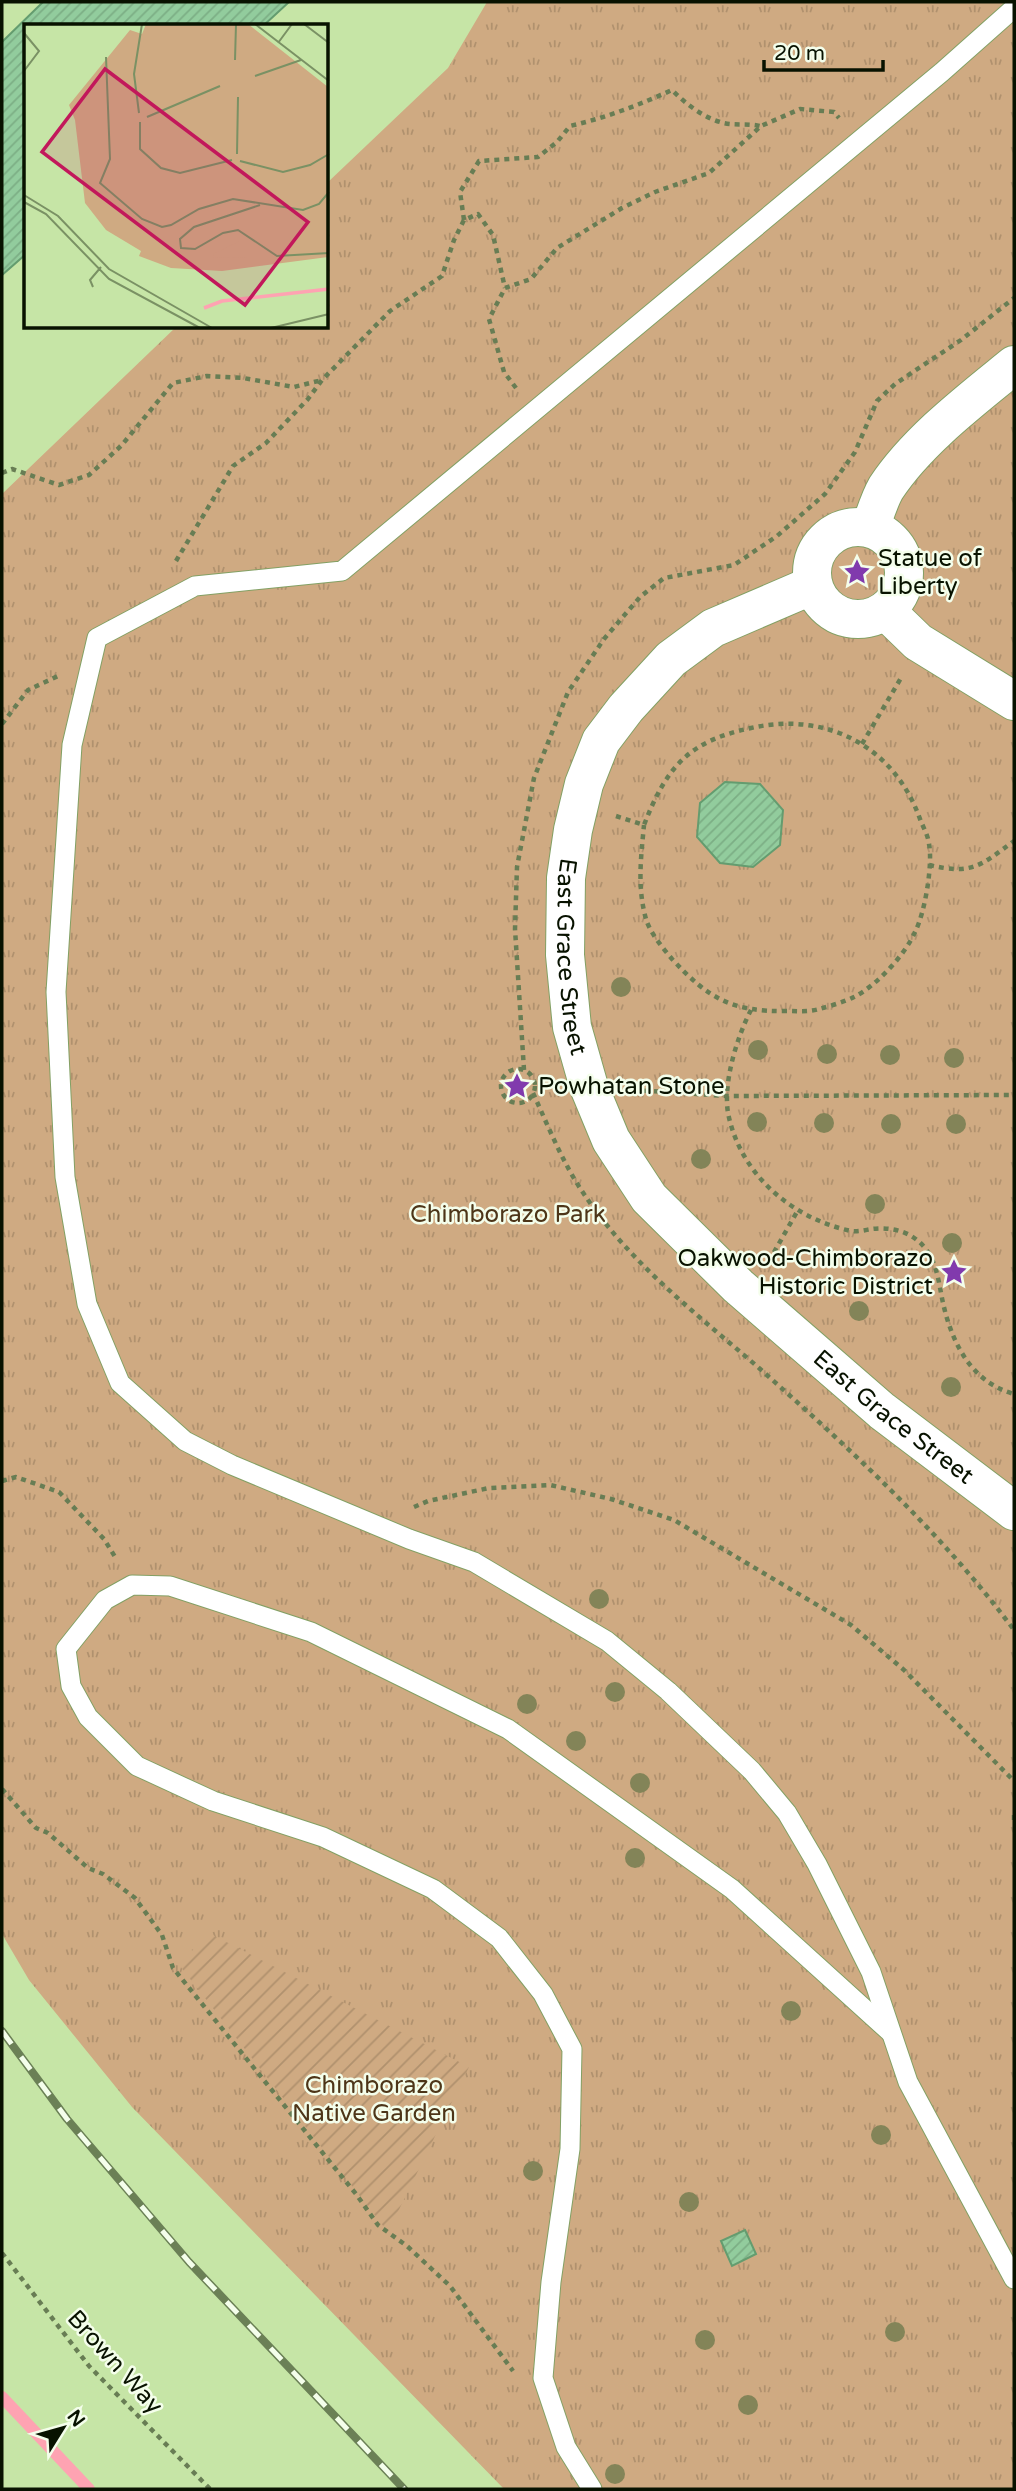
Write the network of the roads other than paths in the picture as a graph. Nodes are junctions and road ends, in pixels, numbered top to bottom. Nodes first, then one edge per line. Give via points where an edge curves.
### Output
1 (1014, 8) edge
2 (1014, 365) edge
3 (870, 528) junction
4 (813, 585) junction
5 (886, 611) junction
6 (1014, 701) edge
7 (1014, 1511) edge
8 (891, 2033) junction
9 (1014, 2279) edge
10 (592, 2489) edge

1 - 8 lane via 342,570 195,586 97,638 72,745 56,992 65,1177 87,1304 120,1383 185,1441 232,1465 474,1562 607,1641 668,1691 752,1771 787,1813 871,1972
2 - 3 street via 949,418 916,453 885,489
3 - 4 street via 846,528 825,540 813,561
3 - 5 street via 897,548 905,570 900,593
4 - 5 street via 824,605 843,617 865,619
4 - 7 street, East Grace Street via 713,628 692,643 671,659 601,741 584,784 566,878 565,955 572,1027 589,1087 611,1140 649,1198 738,1286 882,1410
5 - 6 street via 918,642
8 - 9 lane via 908,2082
8 - 10 lane via 732,1889 508,1729 311,1632 170,1586 132,1585 105,1600 66,1649 71,1686 88,1717 137,1766 214,1801 323,1838 433,1889 499,1938 543,1994 572,2049 570,2149 543,2378 566,2447

